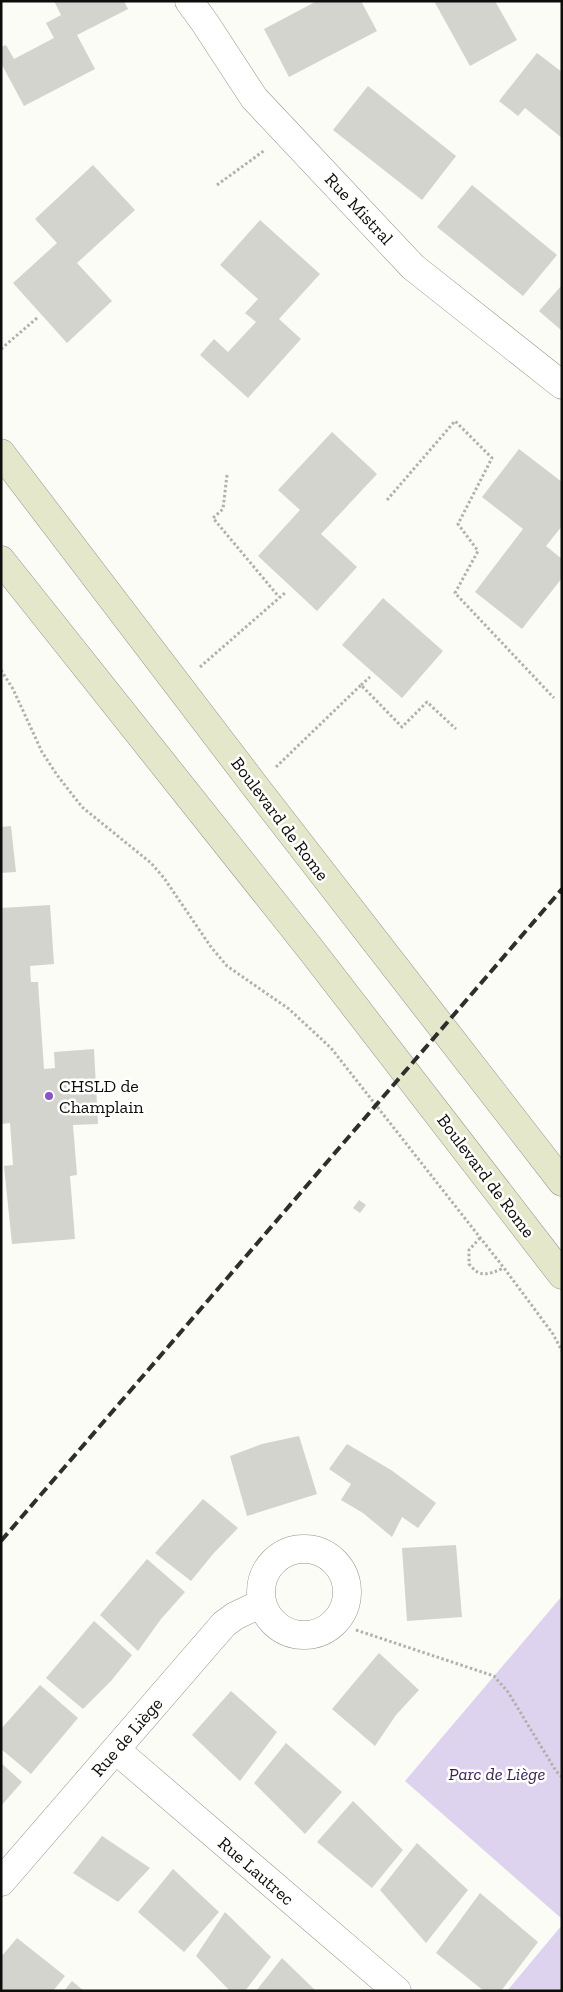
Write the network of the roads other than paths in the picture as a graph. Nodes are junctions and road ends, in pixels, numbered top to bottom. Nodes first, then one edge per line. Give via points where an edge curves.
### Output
1 (191, 2) edge
2 (562, 386) edge
3 (1, 453) edge
4 (1, 560) edge
5 (562, 1182) edge
6 (562, 1275) edge
7 (262, 1602) dead end
8 (116, 1750) junction
9 (1, 1882) edge
10 (397, 1991) edge

1 - 2 street, Rue Mistral via 254,98 413,267
3 - 5 main road, Boulevard de Rome
4 - 6 main road, Boulevard de Rome via 307,944
7 - 8 street, Rue de Liège via 224,1624
8 - 9 street, Rue de Liège
8 - 10 street, Rue Lautrec

